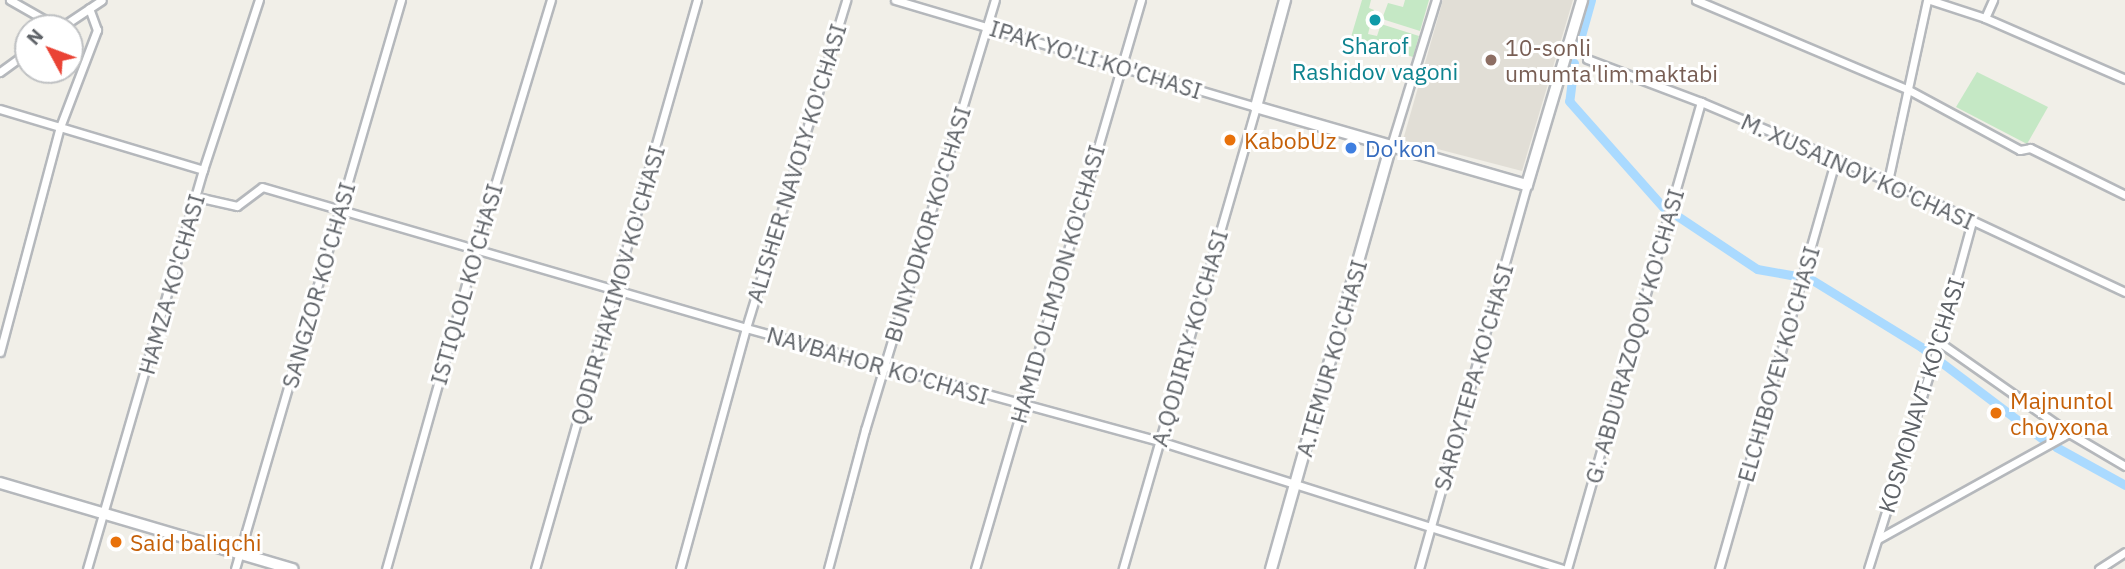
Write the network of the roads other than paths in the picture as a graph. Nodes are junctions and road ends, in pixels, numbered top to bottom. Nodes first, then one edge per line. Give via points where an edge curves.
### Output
1 (10, 0) edge
2 (102, 0) edge
3 (259, 0) edge
4 (401, 0) edge
5 (551, 0) edge
6 (697, 0) edge
7 (846, 0) edge
8 (895, 0) edge
9 (995, 0) edge
10 (1141, 0) edge
11 (1285, 0) edge
12 (1436, 0) edge
13 (1582, 0) edge
14 (1696, 0) edge
15 (1928, 0) edge
16 (1993, 0) edge
17 (89, 8) junction
18 (35, 14) edge
19 (80, 14) edge
20 (1985, 19) junction
21 (987, 25) junction
22 (1587, 59) dead end
23 (1120, 67) junction
24 (2125, 79) edge
25 (1906, 89) junction
26 (1702, 102) junction
27 (1256, 107) junction
28 (0, 109) edge
29 (60, 127) junction
30 (1391, 146) junction
31 (1836, 159) junction
32 (203, 170) junction
33 (1888, 181) junction
34 (1527, 185) junction
35 (2125, 195) edge
36 (197, 197) junction
37 (340, 209) junction
38 (1972, 221) junction
39 (476, 248) junction
40 (616, 291) junction
41 (2125, 292) edge
42 (746, 328) junction
43 (1939, 342) junction
44 (0, 352) edge
45 (884, 367) junction
46 (1023, 406) junction
47 (2069, 433) junction
48 (1159, 441) junction
49 (2125, 466) edge
50 (0, 483) edge
51 (1295, 483) junction
52 (104, 514) junction
53 (1430, 530) junction
54 (1877, 539) junction
55 (2125, 552) edge
56 (240, 553) junction
57 (88, 569) edge
58 (235, 569) edge
59 (293, 569) edge
60 (386, 569) edge
61 (535, 569) edge
62 (680, 569) edge
63 (828, 569) edge
64 (975, 569) edge
65 (1123, 569) edge
66 (1271, 569) edge
67 (1419, 569) edge
68 (1562, 569) edge
69 (1567, 569) edge
70 (1719, 569) edge
71 (1868, 569) edge
72 (2099, 569) edge

1 - 18 street
2 - 17 street
3 - 32 street, HAMZA KO'CHASI
4 - 37 street, SANGZOR KO'CHASI
5 - 39 street, ISTIQLOL KO'CHASI
6 - 40 street, QODIR HAKIMOV KO'CHASI
7 - 42 street, ALISHER NAVOIY KO'CHASI
8 - 21 street, IPAK YO'LI KO'CHASI
9 - 21 street, BUNYODKOR KO'CHASI
10 - 23 street, HAMID OLIMJON KO'CHASI
11 - 27 main road
12 - 30 street
13 - 34 main road
14 - 25 street
15 - 20 street
15 - 25 street
16 - 20 street
17 - 19 street
17 - 29 street via 97,30
20 - 24 street
21 - 23 street, IPAK YO'LI KO'CHASI
21 - 45 street, BUNYODKOR KO'CHASI
22 - 26 street, M. XUSAINOV KO'CHASI
23 - 27 street, IPAK YO'LI KO'CHASI
23 - 46 street, HAMID OLIMJON KO'CHASI
25 - 33 street
25 - 35 street via 2020,150 2030,148
26 - 31 street, M. XUSAINOV KO'CHASI
26 - 69 street, G'. ABDURAZOQOV KO'CHASI
27 - 30 main road
27 - 48 street, A.QODIRIY KO'CHASI
28 - 29 street
29 - 32 street
29 - 44 street
30 - 34 main road
30 - 51 main road, A.TEMUR KO'CHASI
31 - 33 street, M. XUSAINOV KO'CHASI
31 - 70 street, ELCHIBOYEV KO'CHASI
32 - 36 street, HAMZA KO'CHASI
33 - 38 street, M. XUSAINOV KO'CHASI
34 - 53 street, SAROYTEPA KO'CHASI
36 - 37 street, NAVBAHOR KO'CHASI via 237,206 262,187
36 - 52 street, HAMZA KO'CHASI
37 - 39 street, NAVBAHOR KO'CHASI
37 - 56 street, SANGZOR KO'CHASI
38 - 41 street, M. XUSAINOV KO'CHASI
38 - 43 street, KOSMONAVT KO'CHASI
39 - 40 street, NAVBAHOR KO'CHASI
39 - 60 street, ISTIQLOL KO'CHASI
40 - 42 street, NAVBAHOR KO'CHASI
40 - 61 street, QODIR HAKIMOV KO'CHASI
42 - 45 street, NAVBAHOR KO'CHASI
42 - 62 street, ALISHER NAVOIY KO'CHASI
43 - 47 street
43 - 54 street, KOSMONAVT KO'CHASI
45 - 46 street, NAVBAHOR KO'CHASI
45 - 63 street, BUNYODKOR KO'CHASI
46 - 48 street, NAVBAHOR KO'CHASI
46 - 64 street, HAMID OLIMJON KO'CHASI
47 - 49 street
47 - 54 street
48 - 51 street, NAVBAHOR KO'CHASI
48 - 65 street, A.QODIRIY KO'CHASI
50 - 52 main road
51 - 53 street, NAVBAHOR KO'CHASI
51 - 66 main road, A.TEMUR KO'CHASI
52 - 56 main road
52 - 57 street, HAMZA KO'CHASI
53 - 67 street, SAROYTEPA KO'CHASI
53 - 68 street, NAVBAHOR KO'CHASI
54 - 71 street, KOSMONAVT KO'CHASI
55 - 72 street
56 - 58 street, SANGZOR KO'CHASI
56 - 59 main road

